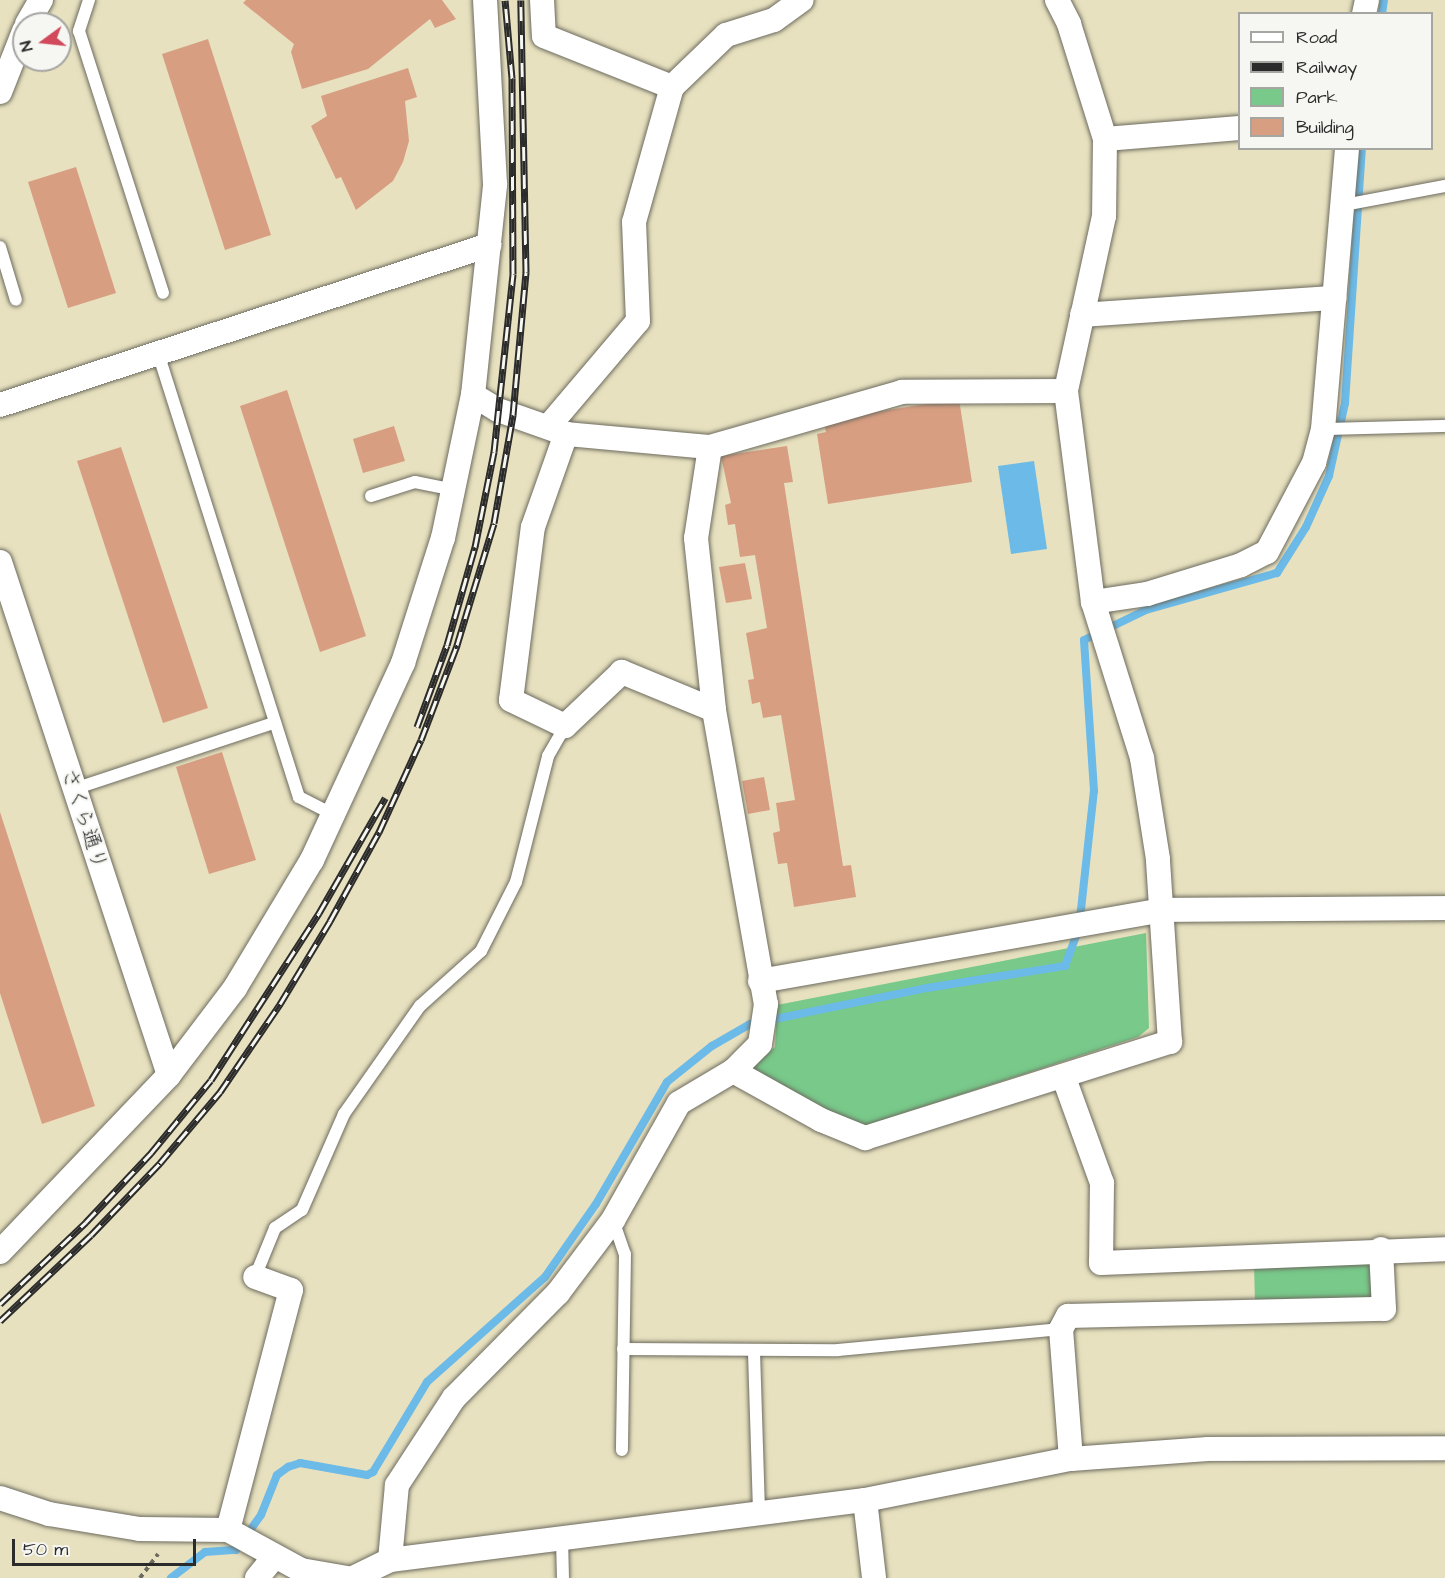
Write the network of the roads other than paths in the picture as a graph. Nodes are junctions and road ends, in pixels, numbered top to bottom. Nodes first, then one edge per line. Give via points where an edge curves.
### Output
1 (89, 0) edge
2 (485, 0) edge
3 (542, 0) edge
4 (801, 0) edge
5 (1058, 0) edge
6 (12, 62) edge
7 (672, 87) junction
8 (0, 92) edge
9 (1238, 128) edge
10 (1104, 139) junction
11 (1347, 150) edge
12 (1445, 186) edge
13 (1353, 203) junction
14 (489, 245) junction
15 (0, 247) edge
16 (163, 293) dead end
17 (1334, 298) junction
18 (16, 300) dead end
19 (1082, 315) junction
20 (158, 353) junction
21 (1066, 391) junction
22 (474, 395) junction
23 (0, 405) edge
24 (1445, 426) edge
25 (1327, 429) junction
26 (557, 430) junction
27 (710, 447) junction
28 (455, 490) junction
29 (371, 496) dead end
30 (0, 562) edge
31 (1099, 622) junction
32 (714, 710) junction
33 (273, 723) junction
34 (565, 726) junction
35 (74, 789) junction
36 (336, 816) junction
37 (1445, 908) edge
38 (1162, 910) junction
39 (760, 981) junction
40 (734, 1071) junction
41 (169, 1075) junction
42 (1064, 1078) junction
43 (613, 1220) junction
44 (1381, 1249) junction
45 (1445, 1249) edge
46 (0, 1252) edge
47 (255, 1277) joint
48 (1061, 1329) junction
49 (623, 1349) junction
50 (754, 1352) junction
51 (1445, 1448) edge
52 (622, 1450) dead end
53 (1071, 1459) junction
54 (0, 1498) edge
55 (866, 1500) junction
56 (759, 1515) junction
57 (229, 1530) junction
58 (562, 1538) junction
59 (266, 1551) junction
60 (390, 1560) junction
61 (322, 1576) edge
62 (257, 1578) edge
63 (347, 1578) edge
64 (352, 1578) edge
65 (563, 1578) edge
66 (874, 1578) edge

1 - 16 lane via 79,31
2 - 14 street via 495,184
3 - 7 street via 544,36
4 - 7 street via 774,20 726,35
5 - 10 street
6 - 8 street
7 - 26 street via 634,222 638,321
9 - 10 street
10 - 19 street via 1104,216
11 - 13 street
12 - 13 lane
13 - 17 street
14 - 20 street
14 - 22 street
15 - 18 lane
17 - 19 street
17 - 25 street
19 - 21 street
20 - 23 street
20 - 33 lane
21 - 27 street via 902,392
21 - 31 street
22 - 26 street via 498,410
22 - 28 street
24 - 25 lane
25 - 31 street via 1268,552 1241,565 1148,594
26 - 27 street
26 - 34 street via 533,527 511,700
27 - 32 street via 696,538
28 - 29 lane via 415,482
28 - 36 street via 403,663
30 - 35 street, さくら通り
31 - 38 street via 1142,758
32 - 34 street via 622,672
32 - 39 street
33 - 35 lane
33 - 36 lane via 299,797
34 - 47 lane via 548,756 516,882 481,951 420,1006 344,1114 302,1210 275,1228
35 - 41 street, さくら通り
36 - 41 street via 273,930
37 - 38 street
38 - 39 street
38 - 42 street via 1170,1042
39 - 40 street via 766,1004 760,1044
40 - 42 street via 821,1120 865,1138
40 - 43 street via 679,1103
41 - 46 street
42 - 44 street via 1102,1183 1101,1263
43 - 49 lane via 625,1254
43 - 60 street via 558,1293 454,1398 397,1485
44 - 45 street
44 - 48 street via 1384,1309 1068,1316
47 - 57 street via 291,1290
48 - 50 lane via 837,1350
48 - 53 street
49 - 50 lane
49 - 52 lane
50 - 56 lane
51 - 53 street via 1208,1449
53 - 55 street
54 - 57 street via 49,1514 140,1529
55 - 56 street
55 - 66 street
56 - 58 street
57 - 59 street
58 - 60 street
58 - 65 lane
59 - 61 street via 301,1570
59 - 62 street
60 - 64 street
61 - 63 street

